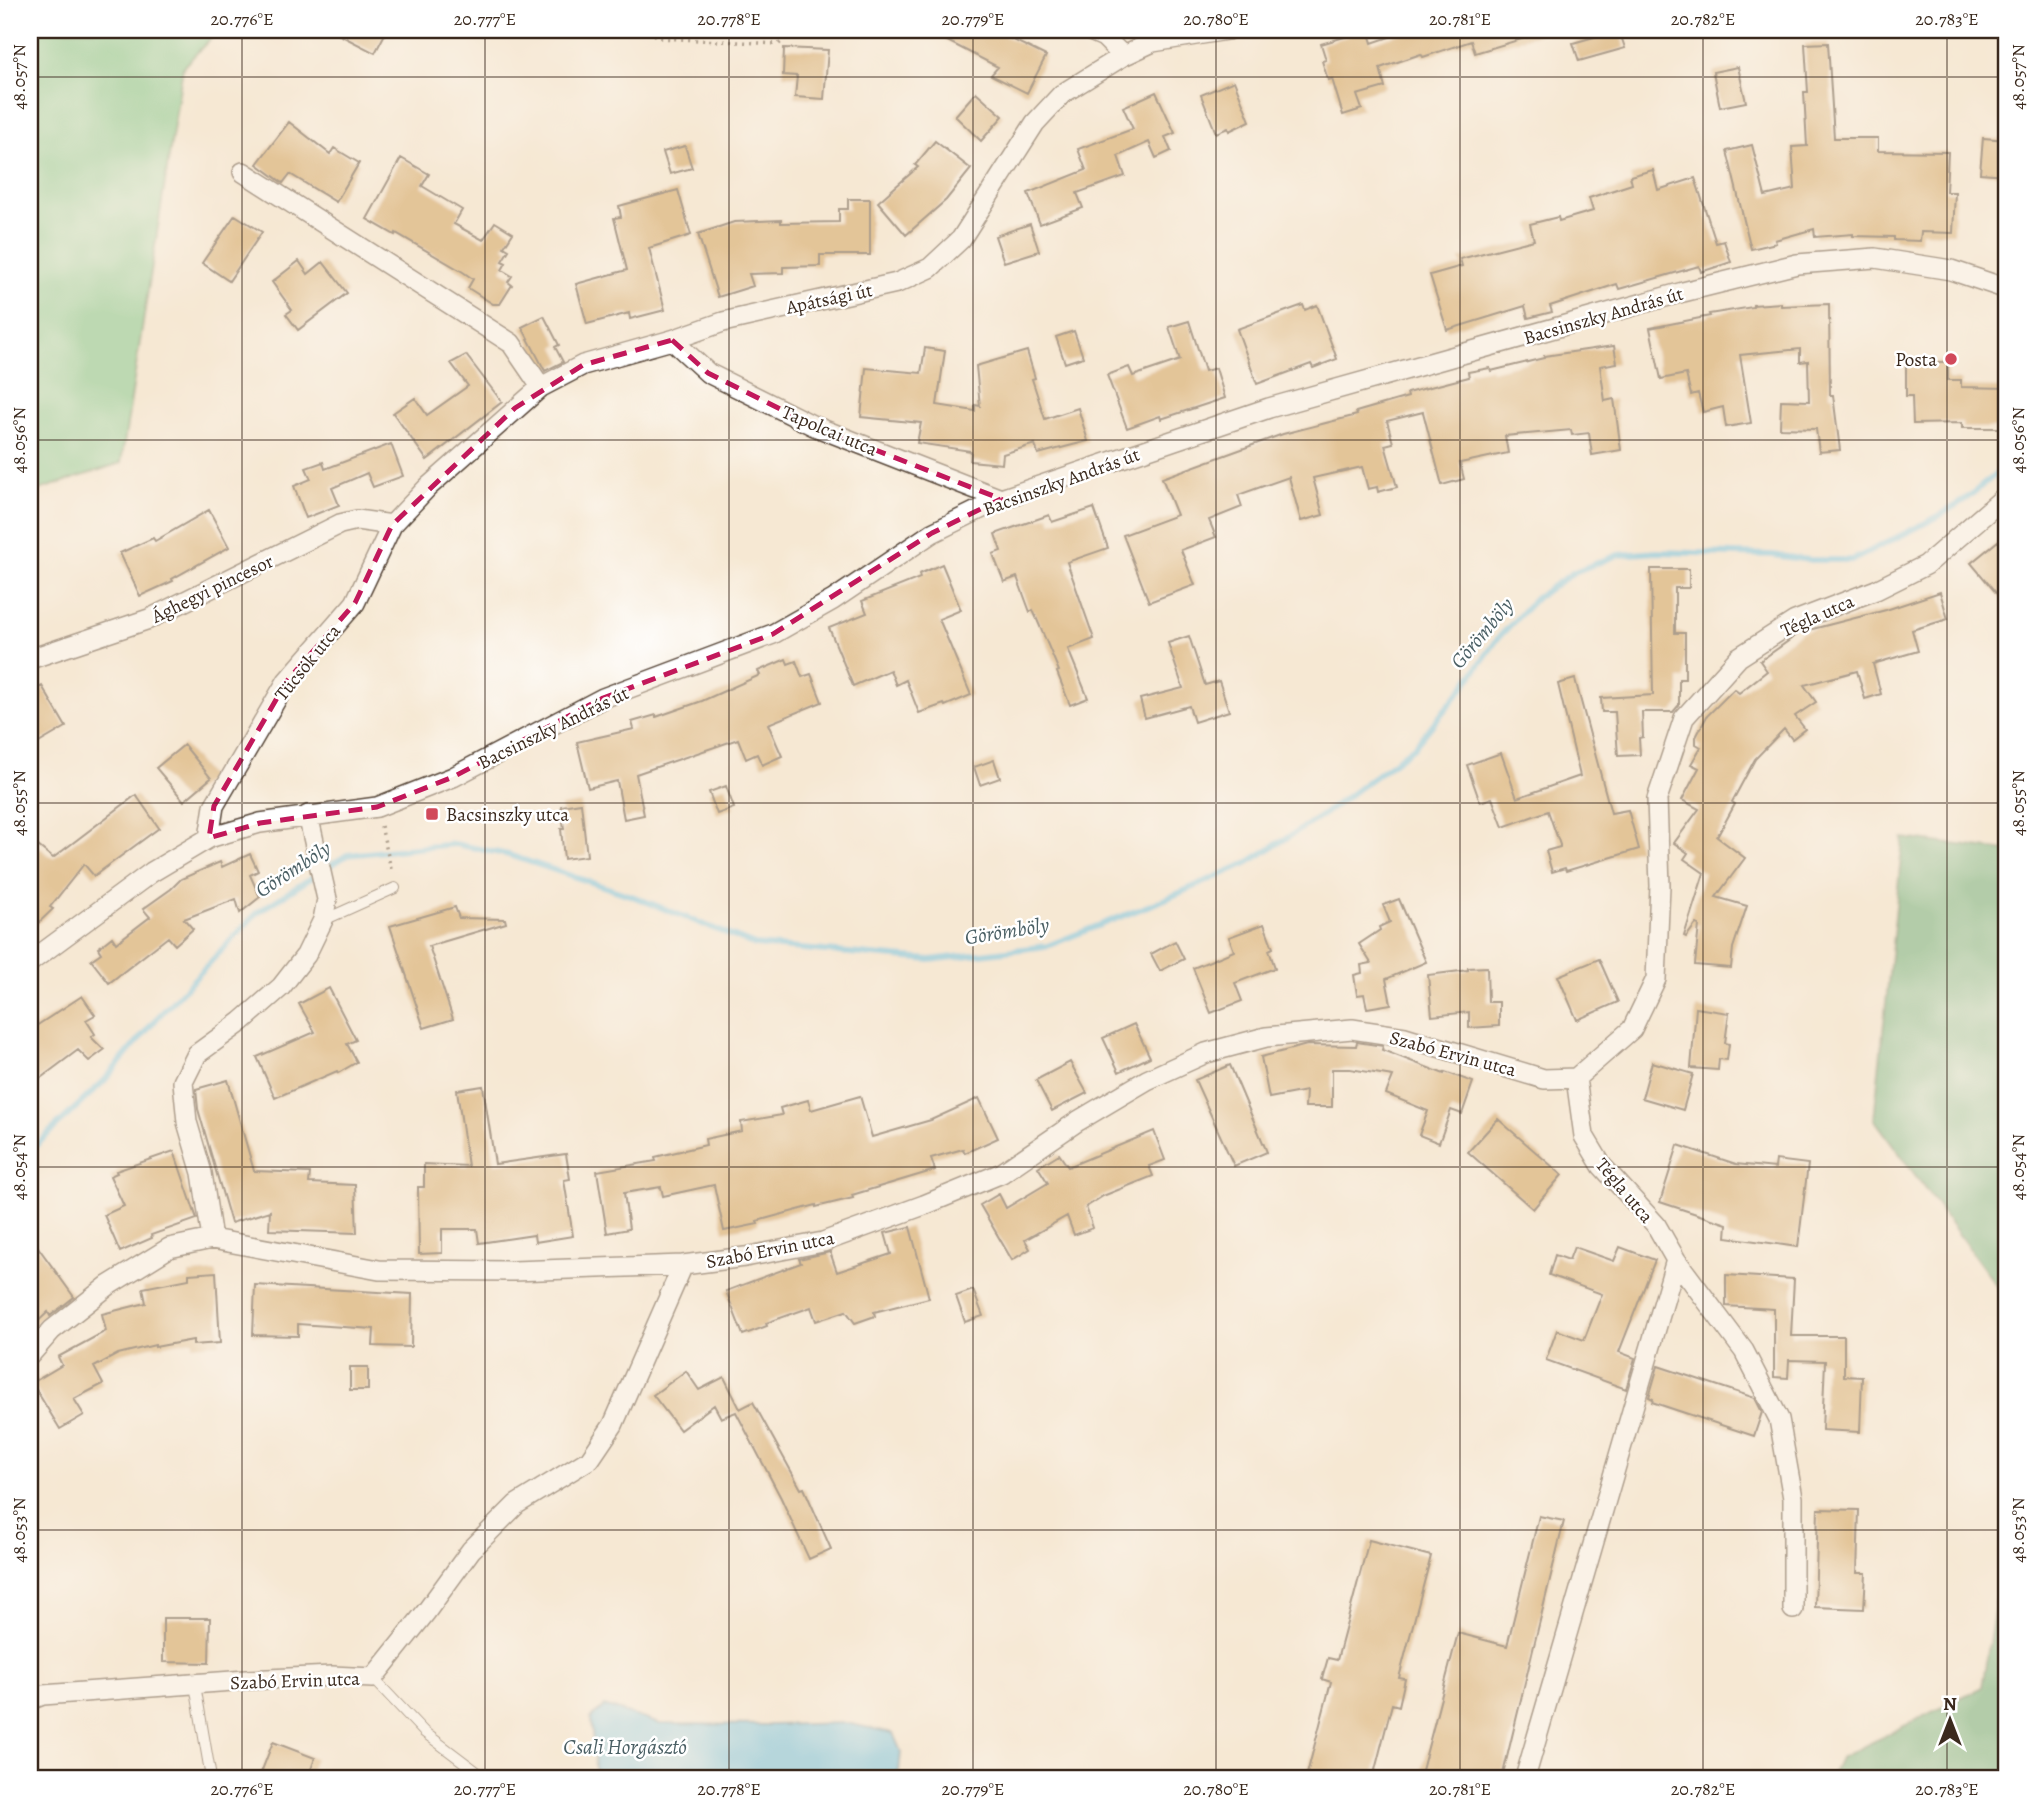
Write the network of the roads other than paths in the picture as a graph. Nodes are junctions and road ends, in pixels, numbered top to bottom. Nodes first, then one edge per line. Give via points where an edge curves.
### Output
1 (1088, 30) edge
2 (1227, 30) edge
3 (1123, 55) junction
4 (243, 172) dead end
5 (2007, 289) edge
6 (672, 340) junction
7 (541, 387) junction
8 (2007, 495) edge
9 (1000, 499) junction
10 (392, 525) junction
11 (30, 659) edge
12 (308, 815) junction
13 (209, 838) junction
14 (395, 888) road end
15 (323, 920) junction
16 (30, 962) edge
17 (1576, 1078) junction
18 (212, 1239) junction
19 (1676, 1260) junction
20 (683, 1265) junction
21 (30, 1355) edge
22 (1793, 1609) dead end
23 (373, 1678) junction
24 (195, 1685) junction
25 (36, 1698) edge
26 (211, 1778) edge
27 (485, 1778) edge
28 (1525, 1778) edge

1 - 3 street via 1104,37
2 - 3 street, Apátsági út via 1153,42
3 - 6 street, Apátsági út via 1062,94 1035,123 961,239 930,268 897,283 723,321
4 - 7 street via 511,343
5 - 9 street, Bacsinszky András út via 1951,270 1875,258 1797,264 1269,408
6 - 7 street, Apátsági út via 583,365
6 - 9 street, Tapolcai utca via 708,373 814,426
7 - 10 street, Apátsági út
8 - 17 street, Tégla utca via 1926,565 1795,621 1739,657 1684,718 1657,799 1656,978 1632,1029
9 - 12 street, Bacsinszky András út via 932,533 774,634 603,698 453,777 377,807
10 - 11 street, Ághegyi pincesor via 357,520 340,524 149,619
10 - 13 street, Tücsök utca via 355,603 287,681 227,783 214,806
12 - 13 street, Bacsinszky András út
12 - 15 street via 327,899
13 - 16 street, Bacsinszky András út via 152,872
14 - 15 lane
15 - 18 street via 306,954 281,987 197,1054 183,1082
17 - 19 street, Tégla utca via 1584,1136 1602,1166 1656,1225
17 - 20 street, Szabó Ervin utca via 1544,1079 1405,1037 1352,1029 1266,1037 1206,1053 1147,1080 1002,1173 924,1205 823,1242
18 - 20 street via 379,1270
18 - 21 street via 169,1248 109,1285 52,1330
19 - 22 street, Tégla utca via 1744,1351 1779,1419 1793,1498
19 - 28 street
20 - 23 street, Szabó Ervin utca via 613,1425 590,1459 517,1504 471,1550
23 - 24 street, Szabó Ervin utca
23 - 27 lane via 424,1732
24 - 25 street, Szabó Ervin utca
24 - 26 lane

